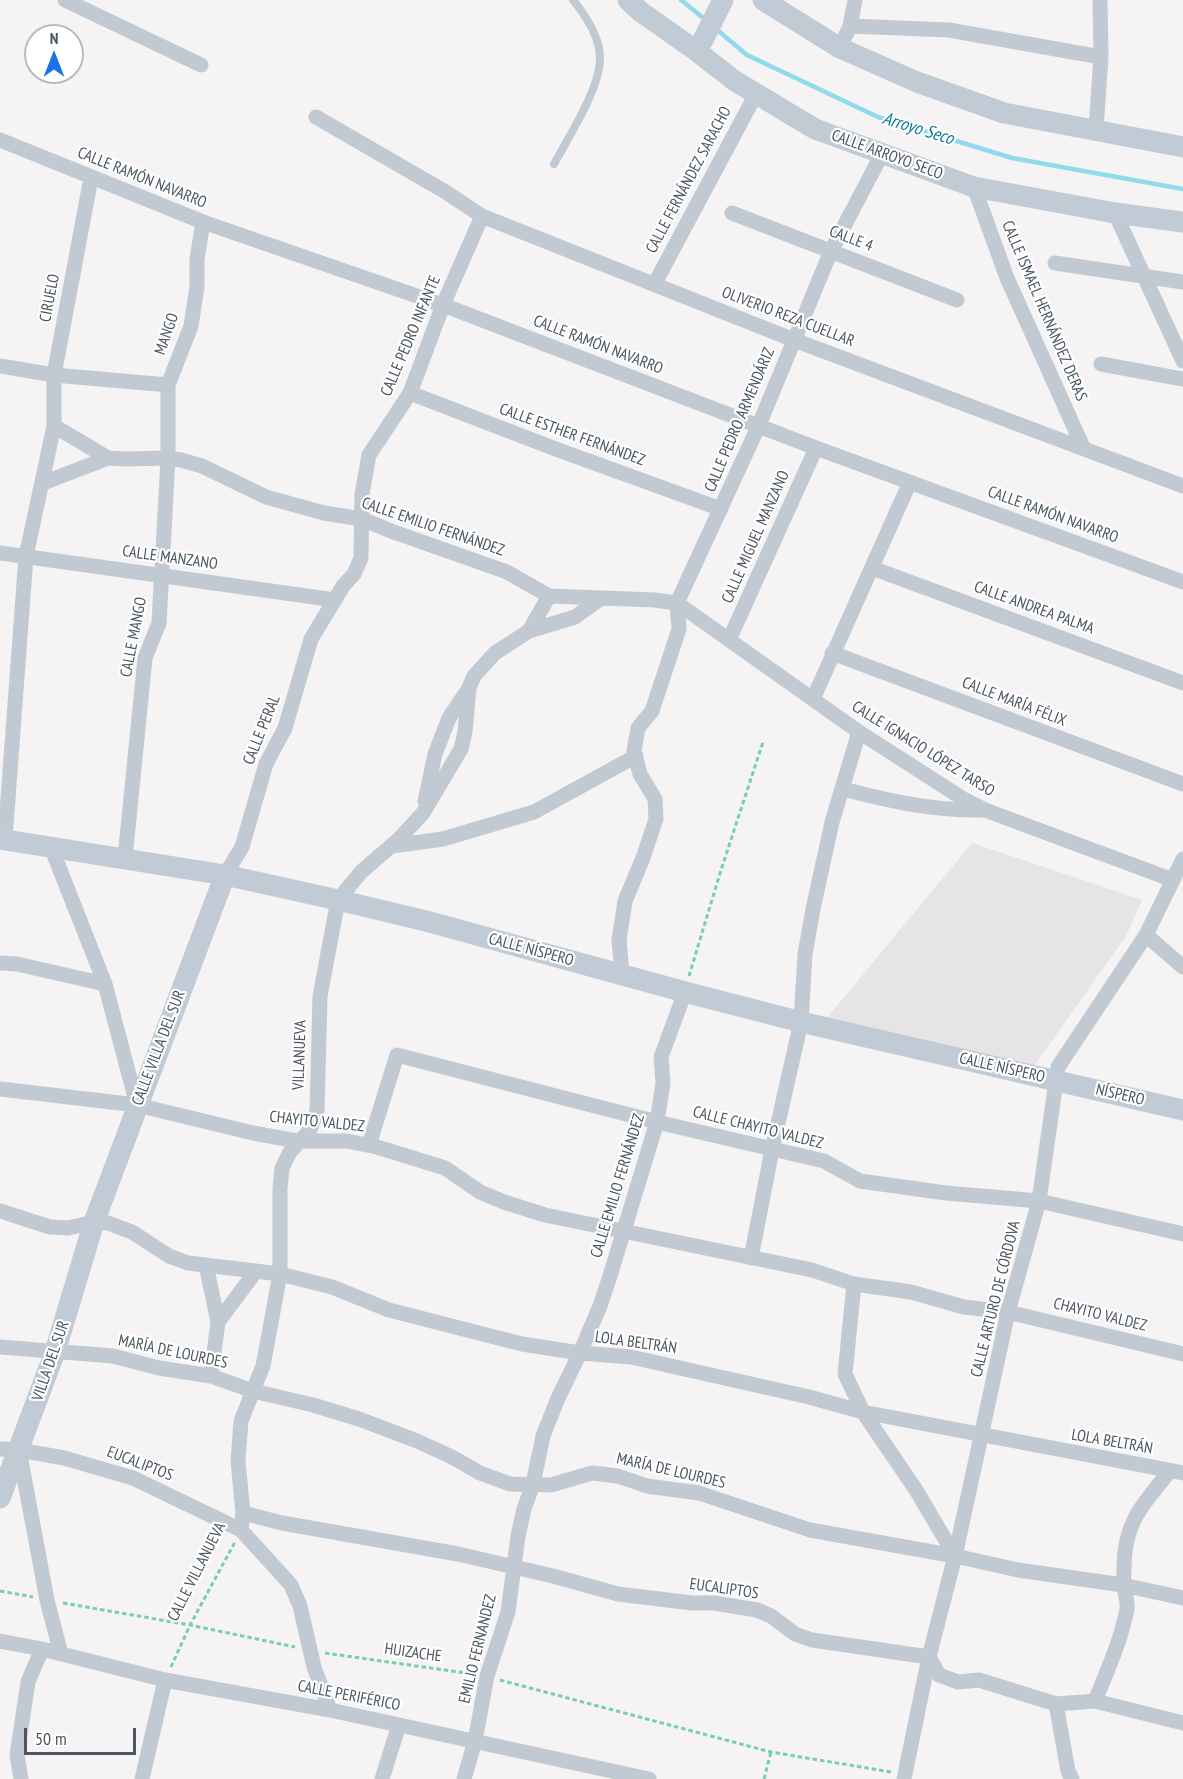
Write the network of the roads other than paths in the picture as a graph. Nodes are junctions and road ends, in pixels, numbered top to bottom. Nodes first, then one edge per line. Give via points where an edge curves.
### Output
1 (65, 0) edge
2 (573, 0) edge
3 (628, 0) edge
4 (723, 0) edge
5 (763, 0) edge
6 (855, 0) edge
7 (1100, 0) edge
8 (850, 26) junction
9 (699, 45) junction
10 (840, 48) junction
11 (1101, 57) junction
12 (201, 65) dead end
13 (756, 94) junction
14 (315, 117) dead end
15 (1096, 129) junction
16 (0, 140) edge
17 (1183, 147) edge
18 (882, 154) junction
19 (555, 164) dead end
20 (92, 178) junction
21 (974, 187) junction
22 (732, 213) dead end
23 (1115, 213) junction
24 (482, 216) junction
25 (203, 222) junction
26 (1183, 222) edge
27 (831, 251) junction
28 (1055, 263) dead end
29 (1145, 276) junction
30 (1183, 282) edge
31 (655, 283) junction
32 (957, 300) dead end
33 (443, 305) junction
34 (794, 340) junction
35 (1183, 361) edge
36 (1101, 363) dead end
37 (0, 366) edge
38 (54, 375) junction
39 (1183, 379) edge
40 (168, 385) junction
41 (410, 393) junction
42 (759, 425) junction
43 (54, 426) junction
44 (1083, 447) junction
45 (816, 448) junction
46 (108, 458) junction
47 (168, 458) junction
48 (910, 482) junction
49 (43, 483) junction
50 (1183, 486) edge
51 (722, 508) junction
52 (362, 519) junction
53 (0, 553) edge
54 (26, 556) junction
55 (872, 568) junction
56 (163, 575) junction
57 (1183, 582) edge
58 (549, 596) junction
59 (600, 599) junction
60 (334, 600) junction
61 (677, 603) junction
62 (529, 631) junction
63 (729, 640) junction
64 (832, 653) junction
65 (1183, 683) edge
66 (469, 688) junction
67 (813, 699) junction
68 (859, 732) junction
69 (636, 756) junction
70 (1183, 784) edge
71 (843, 789) junction
72 (985, 810) junction
73 (423, 813) junction
74 (2, 839) edge
75 (51, 846) junction
76 (392, 846) junction
77 (125, 858) junction
78 (1183, 860) edge
79 (225, 875) junction
80 (1173, 880) junction
81 (338, 900) junction
82 (1146, 935) junction
83 (0, 963) edge
84 (1183, 968) edge
85 (622, 975) junction
86 (105, 984) junction
87 (685, 992) junction
88 (801, 1022) junction
89 (1057, 1081) junction
90 (0, 1089) edge
91 (137, 1105) junction
92 (1183, 1110) edge
93 (657, 1122) junction
94 (297, 1141) junction
95 (369, 1145) junction
96 (772, 1150) junction
97 (1039, 1201) junction
98 (0, 1211) edge
99 (94, 1222) junction
100 (624, 1231) junction
101 (1183, 1233) edge
102 (752, 1258) junction
103 (206, 1265) junction
104 (256, 1271) junction
105 (280, 1274) junction
106 (854, 1284) junction
107 (1008, 1312) junction
108 (218, 1322) junction
109 (0, 1347) edge
110 (56, 1353) junction
111 (580, 1353) junction
112 (1183, 1354) edge
113 (211, 1376) junction
114 (253, 1391) junction
115 (863, 1412) junction
116 (982, 1436) junction
117 (10, 1450) edge
118 (1177, 1472) edge
119 (533, 1484) junction
120 (0, 1498) edge
121 (243, 1514) junction
122 (241, 1530) junction
123 (955, 1556) junction
124 (513, 1567) junction
125 (1124, 1585) junction
126 (1183, 1598) edge
127 (0, 1641) edge
128 (42, 1648) junction
129 (61, 1654) junction
130 (929, 1657) junction
131 (165, 1680) junction
132 (1095, 1701) junction
133 (1056, 1704) junction
134 (330, 1710) junction
135 (1183, 1723) edge
136 (399, 1725) junction
137 (475, 1741) junction
138 (905, 1777) edge
139 (21, 1779) edge
140 (142, 1779) edge
141 (382, 1779) edge
142 (464, 1779) edge
143 (649, 1779) edge
144 (1072, 1779) edge

1 - 12 street
2 - 19 lane via 586,16 600,58 596,85
3 - 9 street, CALLE ARROYO SECO via 641,12
4 - 9 street
5 - 10 street
6 - 8 street
7 - 11 street
8 - 10 street
8 - 11 street via 949,30
9 - 13 street, CALLE ARROYO SECO via 735,81
10 - 15 street via 917,82 1004,113
11 - 15 street
13 - 18 street, CALLE ARROYO SECO via 814,129
13 - 31 street, CALLE FERNÁNDEZ SARACHO
14 - 24 street, OLIVERIO REZA CUELLAR
15 - 17 street
16 - 20 street, CALLE RAMÓN NAVARRO
18 - 21 street, CALLE ARROYO SECO
18 - 27 street, CALLE PEDRO ARMENDÁRIZ
20 - 25 street, CALLE RAMÓN NAVARRO
20 - 38 street, CIRUELO
21 - 23 street, CALLE ARROYO SECO
21 - 44 street, CALLE ISMAEL HERNÁNDEZ DERAS via 1007,278
22 - 27 street, CALLE 4
23 - 26 street, CALLE ARROYO SECO
23 - 29 street
24 - 31 street, OLIVERIO REZA CUELLAR
24 - 33 street, CALLE PEDRO INFANTE
25 - 33 street, CALLE RAMÓN NAVARRO
25 - 40 street, MANGO via 191,326
27 - 32 street, CALLE 4
27 - 34 street, CALLE PEDRO ARMENDÁRIZ
28 - 29 street
29 - 30 street
29 - 35 street
31 - 34 street, OLIVERIO REZA CUELLAR
33 - 41 street, CALLE PEDRO INFANTE
33 - 42 street, CALLE RAMÓN NAVARRO
34 - 42 street, CALLE PEDRO ARMENDÁRIZ
34 - 44 street, OLIVERIO REZA CUELLAR
36 - 39 street
37 - 38 street
38 - 40 street
38 - 43 street, CIRUELO
40 - 47 street, MANGO
41 - 51 street, CALLE ESTHER FERNÁNDEZ
41 - 52 street, CALLE PEDRO INFANTE via 369,455
42 - 45 street, CALLE RAMÓN NAVARRO
42 - 51 street, CALLE PEDRO ARMENDÁRIZ
43 - 46 street, CALLE EMILIO FERNÁNDEZ
43 - 49 street, CIRUELO
44 - 50 street, OLIVERIO REZA CUELLAR
45 - 48 street, CALLE RAMÓN NAVARRO
45 - 63 street, CALLE MIGUEL MANZANO
46 - 47 street, CALLE EMILIO FERNÁNDEZ
46 - 49 street, CALLE EMILIO FERNÁNDEZ
47 - 52 street, CALLE EMILIO FERNÁNDEZ via 202,466 266,496 324,513
47 - 56 street, CALLE MANGO
48 - 55 street
48 - 57 street, CALLE RAMÓN NAVARRO
49 - 54 street, CIRUELO
51 - 61 street, CALLE PEDRO ARMENDÁRIZ
52 - 58 street, CALLE EMILIO FERNÁNDEZ via 507,572
52 - 60 street, CALLE PEDRO INFANTE via 361,558
53 - 54 street, CALLE MANZANO
54 - 56 street, CALLE MANZANO
54 - 74 street, CIRUELO
55 - 64 street
55 - 65 street, CALLE ANDREA PALMA
56 - 60 street, CALLE MANZANO
56 - 77 street, CALLE MANGO via 159,623 145,658
58 - 59 street, CALLE EMILIO FERNÁNDEZ
58 - 62 street
59 - 61 street, CALLE EMILIO FERNÁNDEZ
59 - 62 street via 575,617
60 - 79 street, CALLE PERAL via 311,639 285,728 266,764 242,847
61 - 63 street, CALLE IGNACIO LÓPEZ TARSO
61 - 69 street via 679,629 652,711 638,728
62 - 66 street via 495,653 474,676
63 - 67 street, CALLE IGNACIO LÓPEZ TARSO
64 - 67 street
64 - 70 street, CALLE MARÍA FÉLIX
66 - 73 street via 448,718 435,754
66 - 73 street via 461,749
67 - 68 street, CALLE IGNACIO LÓPEZ TARSO
68 - 71 street
68 - 72 street, CALLE IGNACIO LÓPEZ TARSO
69 - 76 street via 534,812 443,838
69 - 85 street via 640,774 655,799 656,819 625,902 619,940
71 - 72 street via 930,808
71 - 88 street via 832,822 805,954
72 - 80 street, CALLE IGNACIO LÓPEZ TARSO
73 - 76 street
74 - 75 street, CALLE NÍSPERO
75 - 77 street, CALLE NÍSPERO
75 - 86 street
76 - 81 street
77 - 79 street, CALLE NÍSPERO
78 - 80 street, CALLE ARTURO DE CÓRDOVA
79 - 81 street, CALLE NÍSPERO
79 - 91 street, CALLE VILLA DEL SUR
80 - 82 street, CALLE ARTURO DE CÓRDOVA
81 - 85 street, CALLE NÍSPERO
81 - 94 street, VILLANUEVA via 320,996 317,1111 310,1130
82 - 84 street
82 - 89 street, CALLE ARTURO DE CÓRDOVA via 1062,1060
83 - 86 street
85 - 87 street, CALLE NÍSPERO
86 - 91 street
87 - 88 street, CALLE NÍSPERO
87 - 93 street, CALLE EMILIO FERNÁNDEZ via 661,1057 663,1083
88 - 89 street, CALLE NÍSPERO
88 - 96 street
89 - 92 street, NÍSPERO
89 - 97 street, CALLE ARTURO DE CÓRDOVA
90 - 91 street, CHAYITO VALDEZ
91 - 94 street, CHAYITO VALDEZ
91 - 99 street, CALLE VILLA DEL SUR
93 - 95 street, CALLE CHAYITO VALDEZ via 397,1055
93 - 96 street, CALLE CHAYITO VALDEZ
93 - 100 street, CALLE EMILIO FERNÁNDEZ
94 - 95 street, CHAYITO VALDEZ
94 - 105 street, VILLANUEVA via 282,1168
95 - 100 street, CHAYITO VALDEZ via 445,1168 480,1192 504,1202 545,1215
96 - 97 street, CALLE CHAYITO VALDEZ via 824,1161 860,1181
96 - 102 street
97 - 101 street, CALLE CHAYITO VALDEZ
97 - 107 street, CALLE ARTURO DE CÓRDOVA
98 - 99 street via 50,1227 68,1228
99 - 103 street, LOLA BELTRÁN via 132,1232 188,1263
99 - 110 street, VILLA DEL SUR
100 - 102 street
100 - 111 street, CALLE EMILIO FERNÁNDEZ
102 - 106 street via 813,1270
103 - 104 street, LOLA BELTRÁN
103 - 108 street
104 - 105 street, LOLA BELTRÁN
104 - 108 street
105 - 111 street, LOLA BELTRÁN via 464,1330
105 - 114 street, CALLE VILLANUEVA via 263,1366
106 - 107 street
106 - 115 street via 845,1374
107 - 112 street, CHAYITO VALDEZ
107 - 116 street, CALLE ARTURO DE CÓRDOVA
108 - 113 street
109 - 110 street, MARÍA DE LOURDES
110 - 113 street, MARÍA DE LOURDES via 113,1356
110 - 117 street, VILLA DEL SUR
111 - 115 street, LOLA BELTRÁN via 631,1357 679,1367
111 - 119 street, CALLE EMILIO FERNÁNDEZ via 543,1436
113 - 114 street, MARÍA DE LOURDES
114 - 119 street, MARÍA DE LOURDES via 359,1419 510,1484
114 - 121 street, CALLE VILLANUEVA via 241,1421 238,1461
115 - 116 street, LOLA BELTRÁN
115 - 123 street
116 - 118 street, LOLA BELTRÁN
116 - 123 street, CALLE ARTURO DE CÓRDOVA
117 - 120 street, VILLA DEL SUR
117 - 122 street, EUCALIPTOS via 64,1458 133,1478
117 - 129 street
118 - 125 street via 1139,1510 1130,1527 1125,1542
119 - 123 street, MARÍA DE LOURDES via 551,1485 592,1473 618,1476 647,1486 699,1493 810,1530
119 - 124 street, CALLE EMILIO FERNÁNDEZ
121 - 122 street, CALLE VILLANUEVA
121 - 124 street, EUCALIPTOS
122 - 134 street via 291,1585
123 - 125 street, MARÍA DE LOURDES via 1017,1570
123 - 130 street, CALLE ARTURO DE CÓRDOVA
124 - 130 street, EUCALIPTOS via 618,1594 757,1610 812,1640
124 - 137 street, EMILIO FERNANDEZ via 508,1612 487,1676
125 - 126 street, MARÍA DE LOURDES
125 - 132 street via 1124,1625
127 - 128 street, CALLE PERIFÉRICO
128 - 129 street, CALLE PERIFÉRICO
128 - 139 street via 28,1683 17,1755
129 - 131 street, CALLE PERIFÉRICO
130 - 133 street via 939,1675 958,1683 979,1680
130 - 138 street, CALLE ARTURO DE CÓRDOVA
131 - 134 street, CALLE PERIFÉRICO
131 - 140 street
132 - 133 street
132 - 135 street
133 - 144 street
134 - 136 street, CALLE PERIFÉRICO
136 - 137 street, CALLE PERIFÉRICO
136 - 141 street
137 - 142 street
137 - 143 street, CALLE PERIFÉRICO

